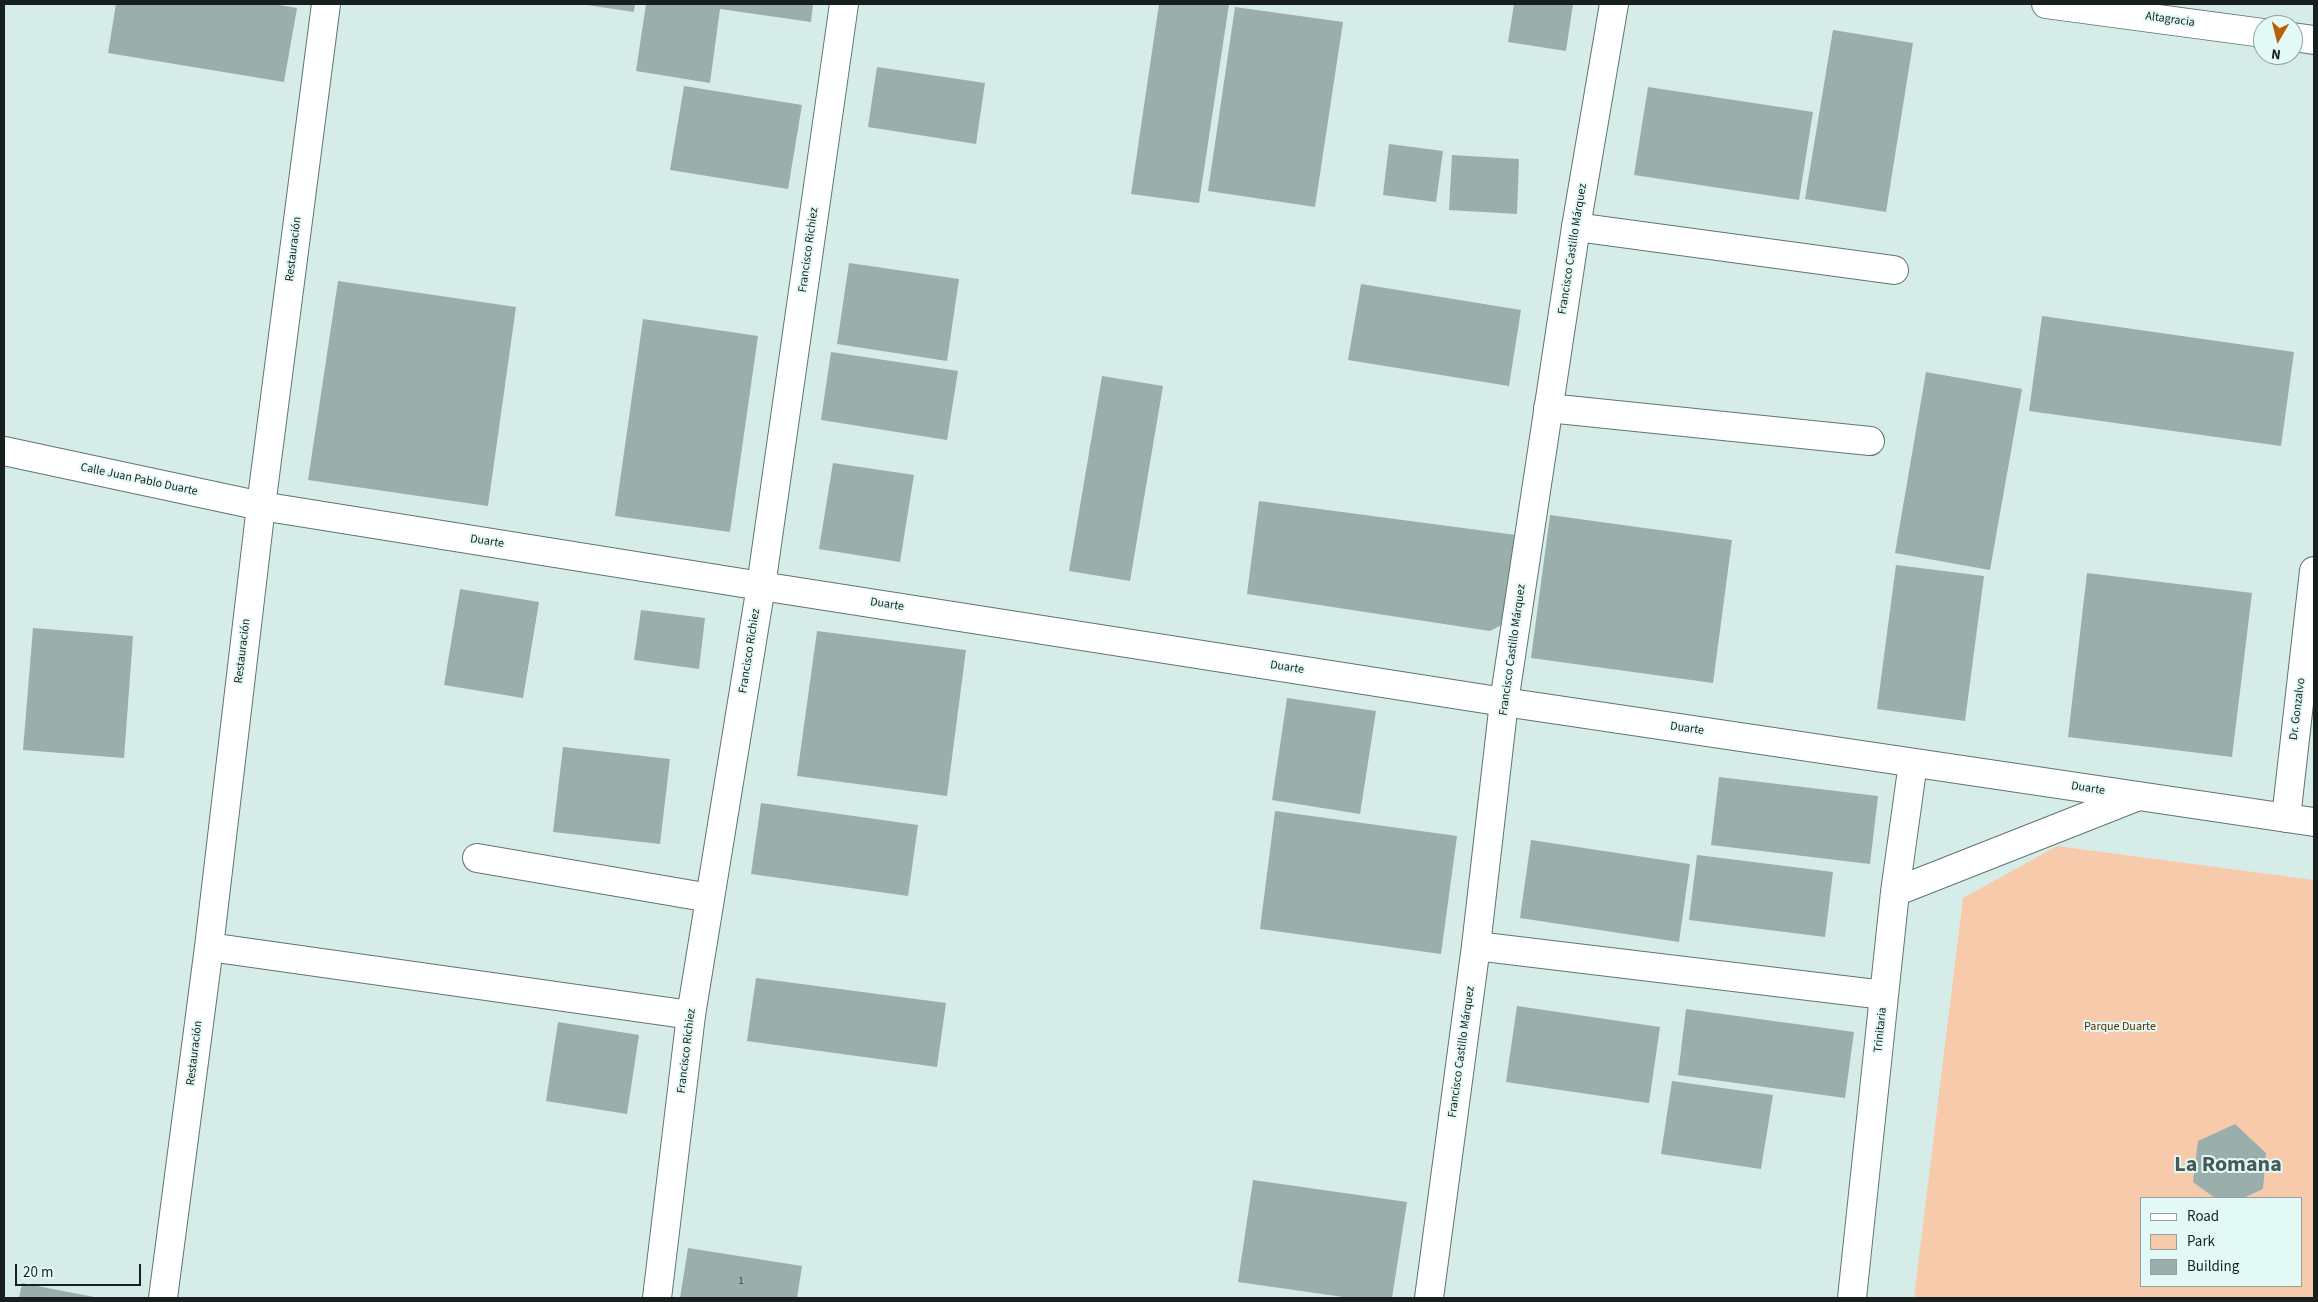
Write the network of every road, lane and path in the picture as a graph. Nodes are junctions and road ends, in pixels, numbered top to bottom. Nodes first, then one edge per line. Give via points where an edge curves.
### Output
1 (326, 4) edge
2 (844, 4) edge
3 (1614, 4) edge
4 (2046, 4) edge
5 (2253, 32) edge
6 (1576, 228) junction
7 (1894, 270) dead end
8 (1548, 408) junction
9 (1870, 441) dead end
10 (11, 453) edge
11 (260, 506) junction
12 (2314, 571) edge
13 (761, 586) junction
14 (1504, 702) junction
15 (1913, 762) junction
16 (2137, 796) junction
17 (2286, 818) junction
18 (2314, 822) edge
19 (477, 858) dead end
20 (1895, 892) junction
21 (710, 898) junction
22 (1476, 946) junction
23 (209, 947) junction
24 (1884, 995) junction
25 (691, 1015) junction
26 (163, 1298) edge
27 (657, 1298) edge
28 (1429, 1298) edge
29 (1852, 1298) edge

1 - 11 street, Restauración
2 - 13 street, Francisco Richiez
3 - 6 street, Francisco Castillo Márquez
4 - 5 street, Altagracia
6 - 7 street
6 - 8 street, Francisco Castillo Márquez
8 - 9 street
8 - 14 street, Francisco Castillo Márquez
10 - 11 street, Calle Juan Pablo Duarte
11 - 13 street, Duarte
11 - 23 street, Restauración
12 - 17 street, Dr. Gonzalvo
13 - 14 street, Duarte
13 - 21 street, Francisco Richiez
14 - 15 street, Duarte
14 - 22 street, Francisco Castillo Márquez
15 - 16 street, Duarte
15 - 20 street, Trinitaria
16 - 17 street, Duarte
16 - 20 street
17 - 18 street, Duarte
19 - 21 street
20 - 24 street, Trinitaria
21 - 25 street, Francisco Richiez
22 - 24 street
22 - 28 street, Francisco Castillo Márquez
23 - 25 street
23 - 26 street, Restauración
24 - 29 street, Trinitaria
25 - 27 street, Francisco Richiez

